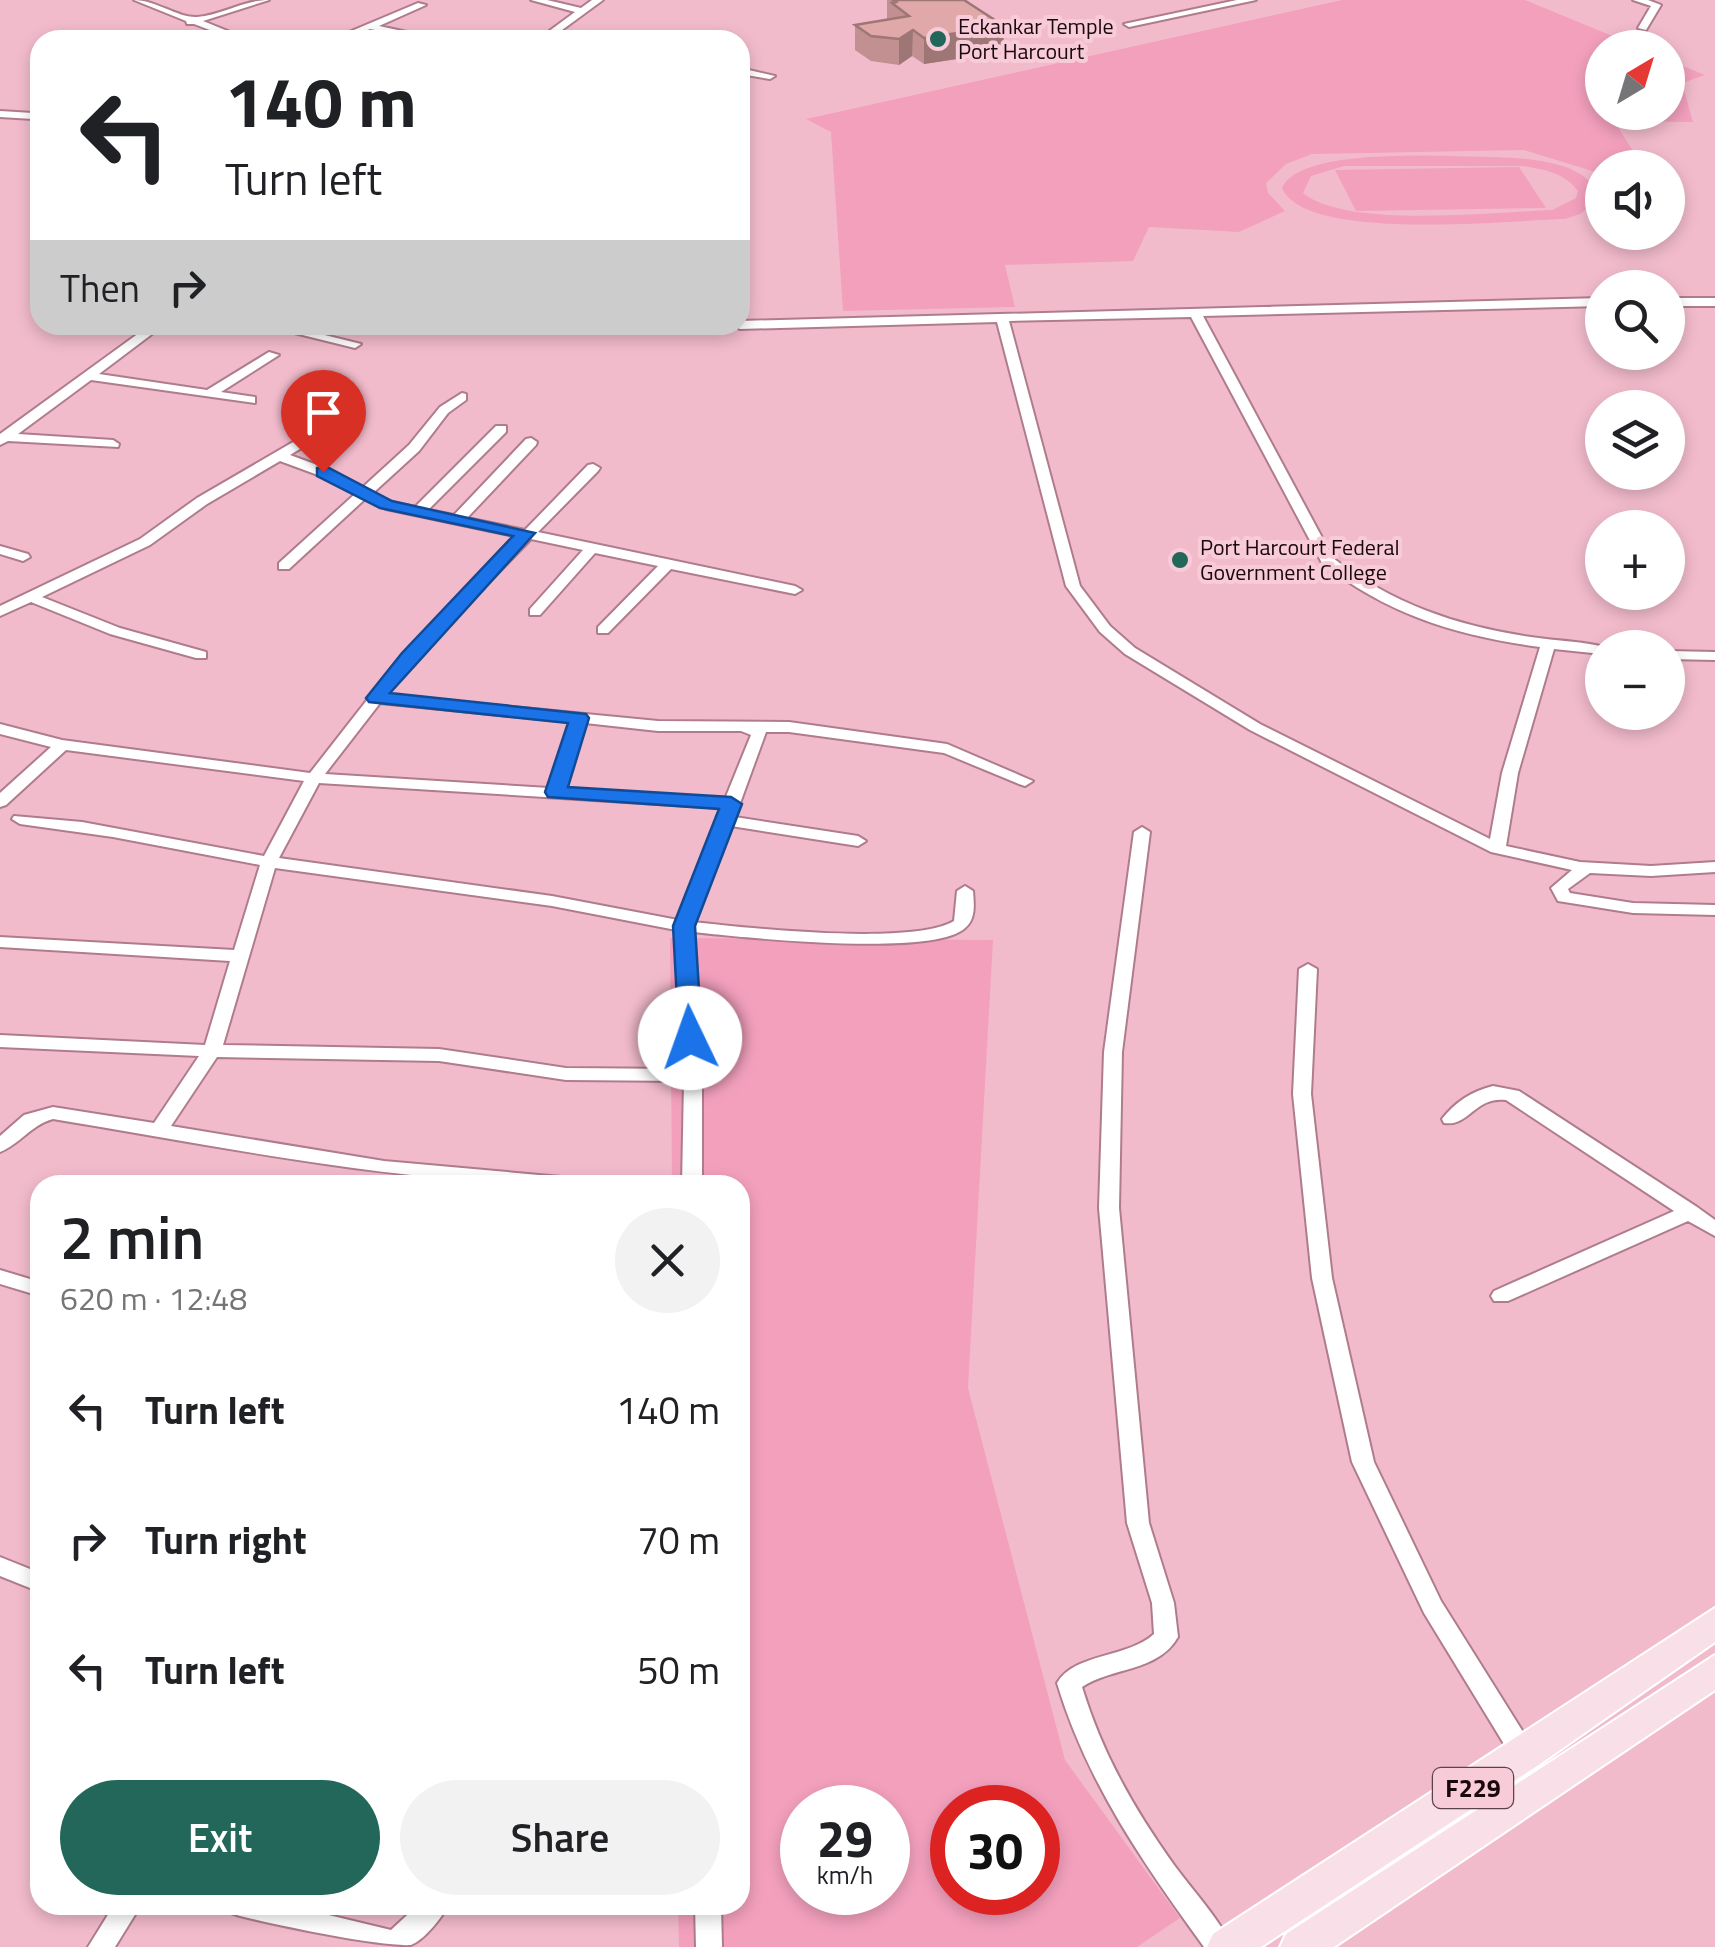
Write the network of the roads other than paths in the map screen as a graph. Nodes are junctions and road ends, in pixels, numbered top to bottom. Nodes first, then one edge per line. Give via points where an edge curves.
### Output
1 (139, 0) edge
2 (264, 0) edge
3 (536, 0) edge
4 (598, 0) edge
5 (1250, 0) edge
6 (1638, 0) edge
7 (422, 5) dead end
8 (581, 11) junction
9 (190, 22) junction
10 (1129, 24) dead end
11 (368, 26) junction
12 (1644, 28) dead end
13 (214, 30) edge
14 (359, 30) edge
15 (386, 30) edge
16 (555, 30) edge
17 (750, 72) edge
18 (770, 76) dead end
19 (0, 114) edge
20 (30, 116) edge
21 (1585, 302) edge
22 (1685, 302) edge
23 (1715, 302) edge
24 (1195, 312) junction
25 (1002, 317) junction
26 (935, 318) junction
27 (750, 325) edge
28 (928, 334) dead end
29 (144, 335) edge
30 (314, 335) edge
31 (355, 344) dead end
32 (273, 355) dead end
33 (87, 376) junction
34 (212, 392) junction
35 (462, 398) dead end
36 (251, 400) dead end
37 (336, 423) dead end
38 (500, 429) dead end
39 (3, 439) edge
40 (531, 442) dead end
41 (114, 444) dead end
42 (280, 456) junction
43 (593, 468) dead end
44 (361, 495) junction
45 (420, 511) junction
46 (458, 519) junction
47 (526, 533) junction
48 (592, 548) junction
49 (0, 550) edge
50 (22, 557) dead end
51 (668, 564) junction
52 (284, 566) dead end
53 (795, 590) dead end
54 (30, 597) junction
55 (0, 612) edge
56 (535, 612) dead end
57 (603, 630) dead end
58 (1548, 644) junction
59 (1585, 648) edge
60 (201, 655) dead end
61 (1685, 655) edge
62 (1715, 656) edge
63 (376, 698) junction
64 (579, 718) junction
65 (755, 728) junction
66 (0, 729) edge
67 (62, 745) junction
68 (314, 778) junction
69 (1026, 781) dead end
70 (556, 792) junction
71 (0, 802) edge
72 (728, 812) junction
73 (20, 819) dead end
74 (1142, 832) dead end
75 (858, 841) dead end
76 (1497, 849) junction
77 (269, 862) junction
78 (1715, 867) edge
79 (1584, 868) junction
80 (965, 891) dead end
81 (1715, 910) edge
82 (684, 926) junction
83 (0, 942) edge
84 (242, 956) junction
85 (1308, 969) dead end
86 (0, 1041) edge
87 (212, 1050) junction
88 (692, 1075) junction
89 (1451, 1120) dead end
90 (158, 1132) junction
91 (0, 1146) edge
92 (468, 1175) edge
93 (692, 1175) edge
94 (1690, 1212) junction
95 (1715, 1230) edge
96 (0, 1276) edge
97 (30, 1286) edge
98 (1502, 1296) dead end
99 (0, 1566) edge
100 (30, 1579) edge
101 (1715, 1623) edge
102 (1715, 1670) edge
103 (1524, 1755) junction
104 (122, 1915) edge
105 (281, 1915) edge
106 (425, 1915) edge
107 (708, 1915) edge
108 (101, 1947) edge
109 (710, 1947) edge
110 (1219, 1947) edge
111 (1227, 1947) edge
112 (1300, 1947) edge

1 - 9 street
2 - 9 street
3 - 8 street
4 - 8 street
5 - 10 street
6 - 12 street via 1656,5
7 - 11 street
8 - 16 street
9 - 13 street
11 - 14 street
11 - 15 street
17 - 18 street
19 - 20 street
21 - 24 street
22 - 23 street
24 - 25 street
24 - 58 street via 1327,560 1398,607
25 - 26 street
25 - 76 street via 1074,586 1105,629 1168,677 1255,727
26 - 27 street
26 - 28 street
29 - 33 street
30 - 31 street
32 - 34 street
33 - 34 street
33 - 39 street
34 - 36 street
35 - 44 street
37 - 42 street
38 - 45 street
39 - 41 street
40 - 46 street
42 - 44 street
42 - 54 street via 145,542
43 - 47 street
44 - 45 street
44 - 52 street
45 - 46 street
46 - 47 street
47 - 48 street
47 - 63 street
48 - 51 street
48 - 56 street
49 - 50 street
51 - 53 street
51 - 57 street
54 - 55 street
54 - 60 street
58 - 59 street
58 - 76 street via 1510,773
61 - 62 street
63 - 64 street
63 - 68 street
64 - 65 street
64 - 70 street
65 - 69 street via 947,749
65 - 72 street via 759,734
66 - 67 street
67 - 68 street
67 - 71 street
68 - 70 street
68 - 77 street
70 - 72 street
72 - 75 street
72 - 82 street
73 - 77 street via 122,830
74 - 110 street via 1113,1052 1108,1208 1138,1523 1166,1637 1136,1659 1084,1671 1068,1683 1119,1808
76 - 79 street
77 - 82 street
77 - 84 street
78 - 79 street
79 - 81 street via 1559,888 1564,896 1605,906
80 - 82 street via 965,916 957,928 936,933 879,938
82 - 88 street
83 - 84 street
84 - 87 street
85 - 103 street via 1302,1094 1322,1278 1362,1462 1432,1606
86 - 87 street
87 - 88 street via 389,1052 566,1074
87 - 90 street
88 - 93 street
89 - 94 street via 1481,1093 1512,1095
90 - 91 street via 53,1113 31,1119
90 - 92 street
94 - 95 street
94 - 98 street
96 - 97 street
99 - 100 street
101 - 103 main road, F229
102 - 112 main road, F229
103 - 111 main road, F229
104 - 108 street
105 - 106 street via 392,1942
107 - 109 street

